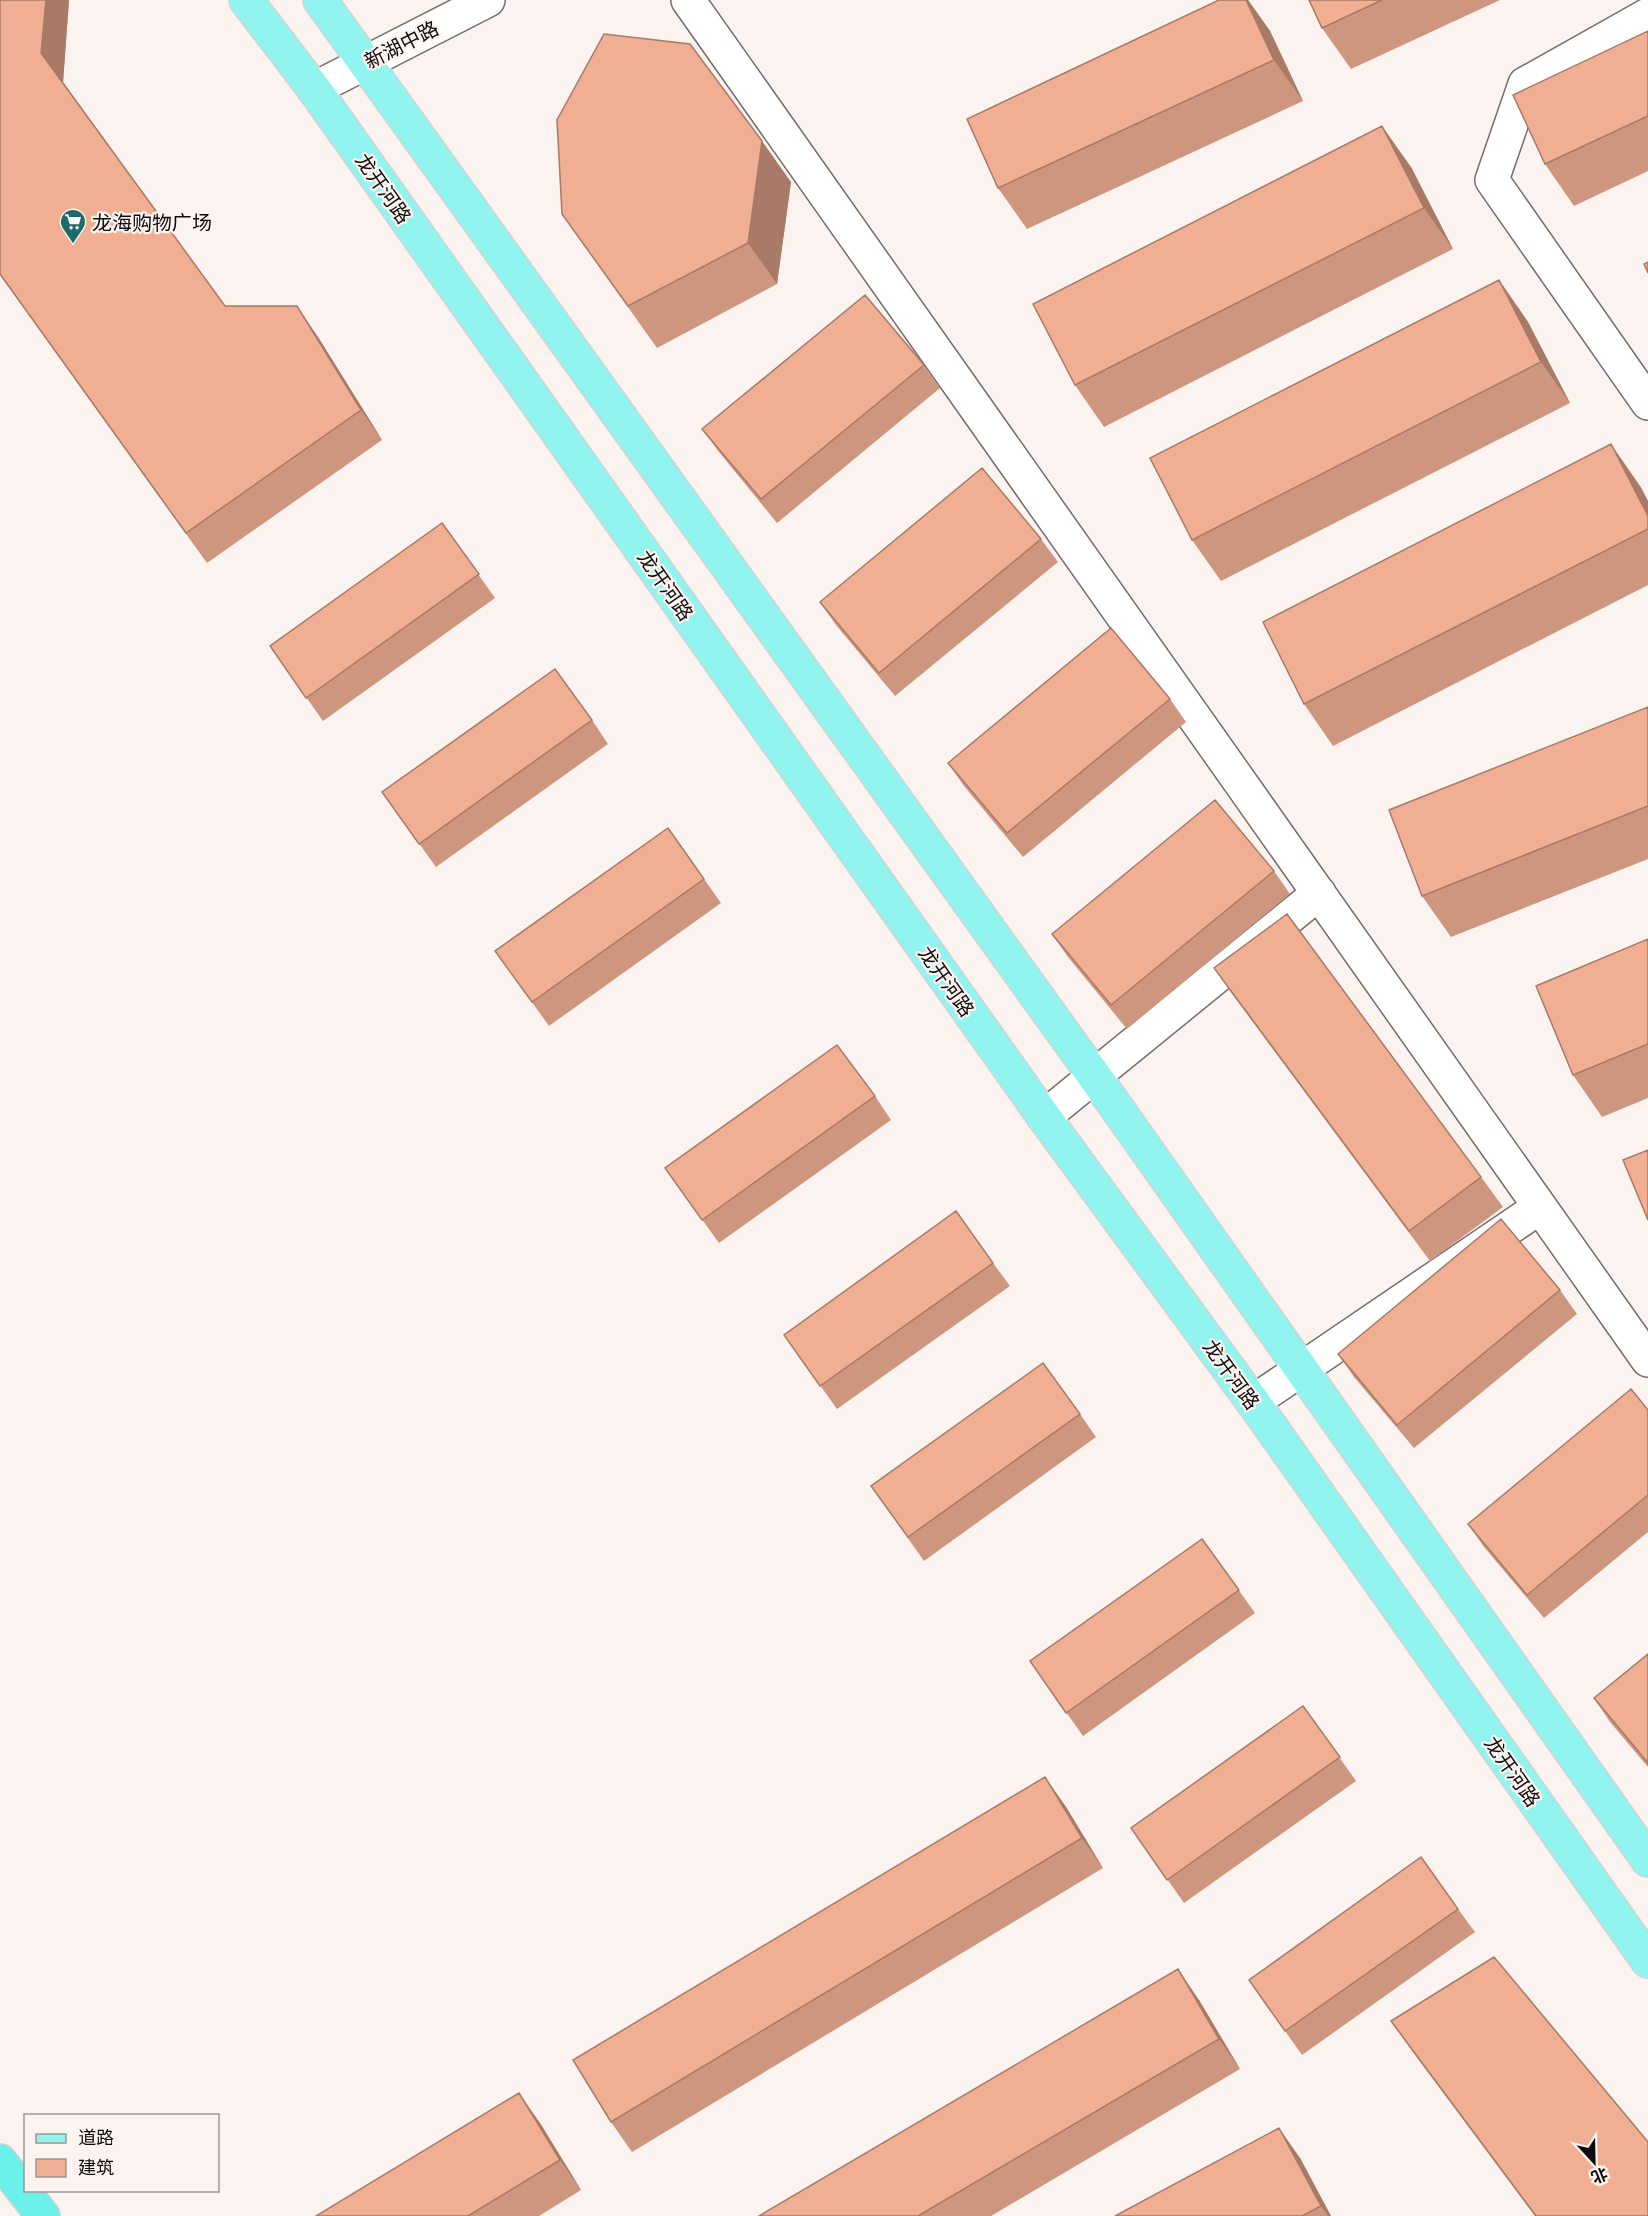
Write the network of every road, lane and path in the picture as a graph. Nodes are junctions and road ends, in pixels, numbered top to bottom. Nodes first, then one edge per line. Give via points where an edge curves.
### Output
1 (246, 0) edge
2 (320, 0) edge
3 (488, 0) edge
4 (688, 0) edge
5 (1648, 15) edge
6 (367, 62) junction
7 (314, 89) junction
8 (1648, 403) edge
9 (1318, 893) junction
10 (1095, 1077) junction
11 (1044, 1118) junction
12 (1540, 1207) junction
13 (1648, 1360) edge
14 (1301, 1369) junction
15 (1253, 1402) junction
16 (1648, 1860) edge
17 (1648, 1962) edge
18 (0, 2161) edge
19 (24, 2192) edge
20 (24, 2192) edge
21 (43, 2216) edge

1 - 7 main road, 龙开河路
2 - 6 main road
3 - 6 street, 新湖中路
4 - 9 street
5 - 8 street via 1525,84 1492,180
6 - 7 street, 新湖中路
6 - 10 main road
7 - 11 main road, 龙开河路
9 - 10 street
9 - 12 street
10 - 11 street
10 - 14 main road
11 - 15 main road, 龙开河路
12 - 13 street
12 - 14 street
14 - 15 street
14 - 16 main road
15 - 17 main road, 龙开河路
18 - 20 highway
19 - 21 highway

